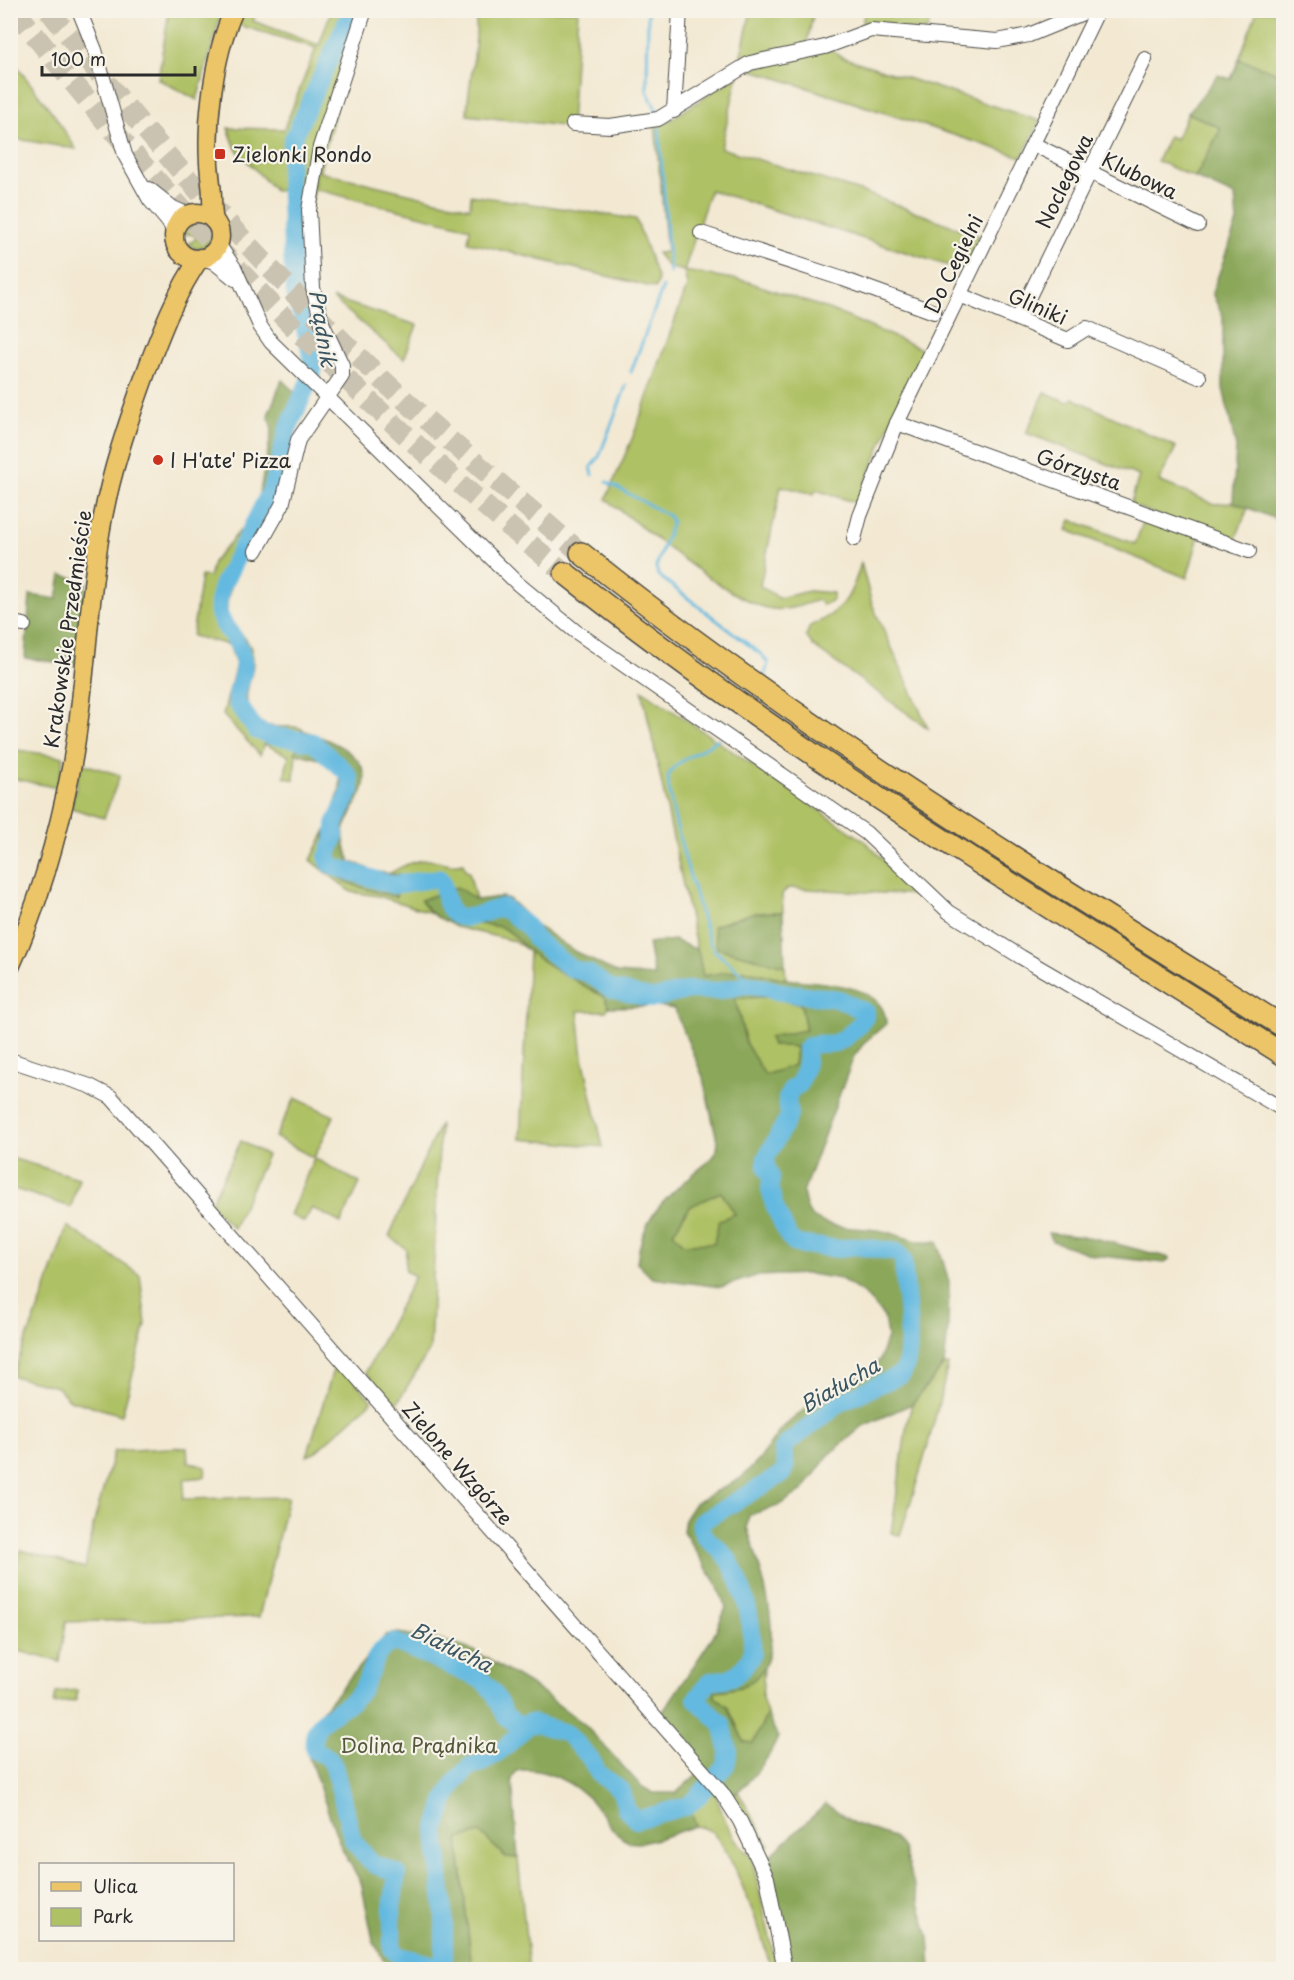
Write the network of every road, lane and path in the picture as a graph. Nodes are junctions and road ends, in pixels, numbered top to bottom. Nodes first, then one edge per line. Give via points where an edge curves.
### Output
1 (80, 10) edge
2 (234, 10) edge
3 (365, 10) edge
4 (680, 10) edge
5 (1098, 11) edge
6 (1145, 59) dead end
7 (674, 111) junction
8 (573, 124) dead end
9 (1033, 144) junction
10 (1090, 172) junction
11 (209, 173) junction
12 (140, 183) junction
13 (191, 214) junction
14 (214, 221) junction
15 (1198, 225) dead end
16 (701, 233) dead end
17 (178, 243) junction
18 (218, 244) junction
19 (202, 258) junction
20 (241, 285) junction
21 (960, 295) junction
22 (175, 299) junction
23 (934, 312) dead end
24 (1018, 319) junction
25 (1198, 377) dead end
26 (327, 398) junction
27 (897, 423) junction
28 (854, 539) dead end
29 (256, 551) dead end
30 (1249, 551) dead end
31 (581, 553) tunnel mouth
32 (565, 573) tunnel mouth
33 (10, 967) edge
34 (1284, 1027) edge
35 (1284, 1055) edge
36 (10, 1059) edge
37 (1284, 1110) edge
38 (785, 1970) edge

1 - 12 street via 120,143
2 - 11 main road via 214,80
3 - 26 street via 320,147 309,210 313,288 322,323 343,371
4 - 7 street
5 - 7 street via 1085,12 1029,35 997,41 871,30 825,47 750,63
5 - 9 street, Do Cegielni
6 - 10 street, Noclegowa
7 - 8 street via 658,119 630,124
9 - 10 street, Klubowa
9 - 21 street, Do Cegielni
10 - 15 street, Klubowa
10 - 24 street, Noclegowa
11 - 13 main road via 199,205
11 - 14 main road
12 - 13 street via 173,208
12 - 17 street
13 - 14 main road
13 - 17 main road via 179,223
14 - 18 main road via 219,232
16 - 23 street
17 - 19 main road via 189,257
17 - 22 main road, Krakowskie Przedmieście via 182,261
18 - 19 main road
18 - 20 street
19 - 20 street
19 - 22 main road, Krakowskie Przedmieście
20 - 26 street via 271,342
21 - 24 street, Gliniki
21 - 27 street, Do Cegielni
22 - 33 main road, Krakowskie Przedmieście via 130,416 112,479 100,532 72,762 45,869
24 - 25 street, Gliniki via 1068,340 1087,328
26 - 29 street via 298,440 282,505
26 - 37 street via 546,609 866,833 949,912
27 - 28 street, Do Cegielni
27 - 30 street, Górzysta
31 - 34 highway via 689,638 819,730
32 - 35 highway via 809,752
36 - 38 street, Zielone Wzgórze via 111,1097 722,1793 740,1821 766,1878

